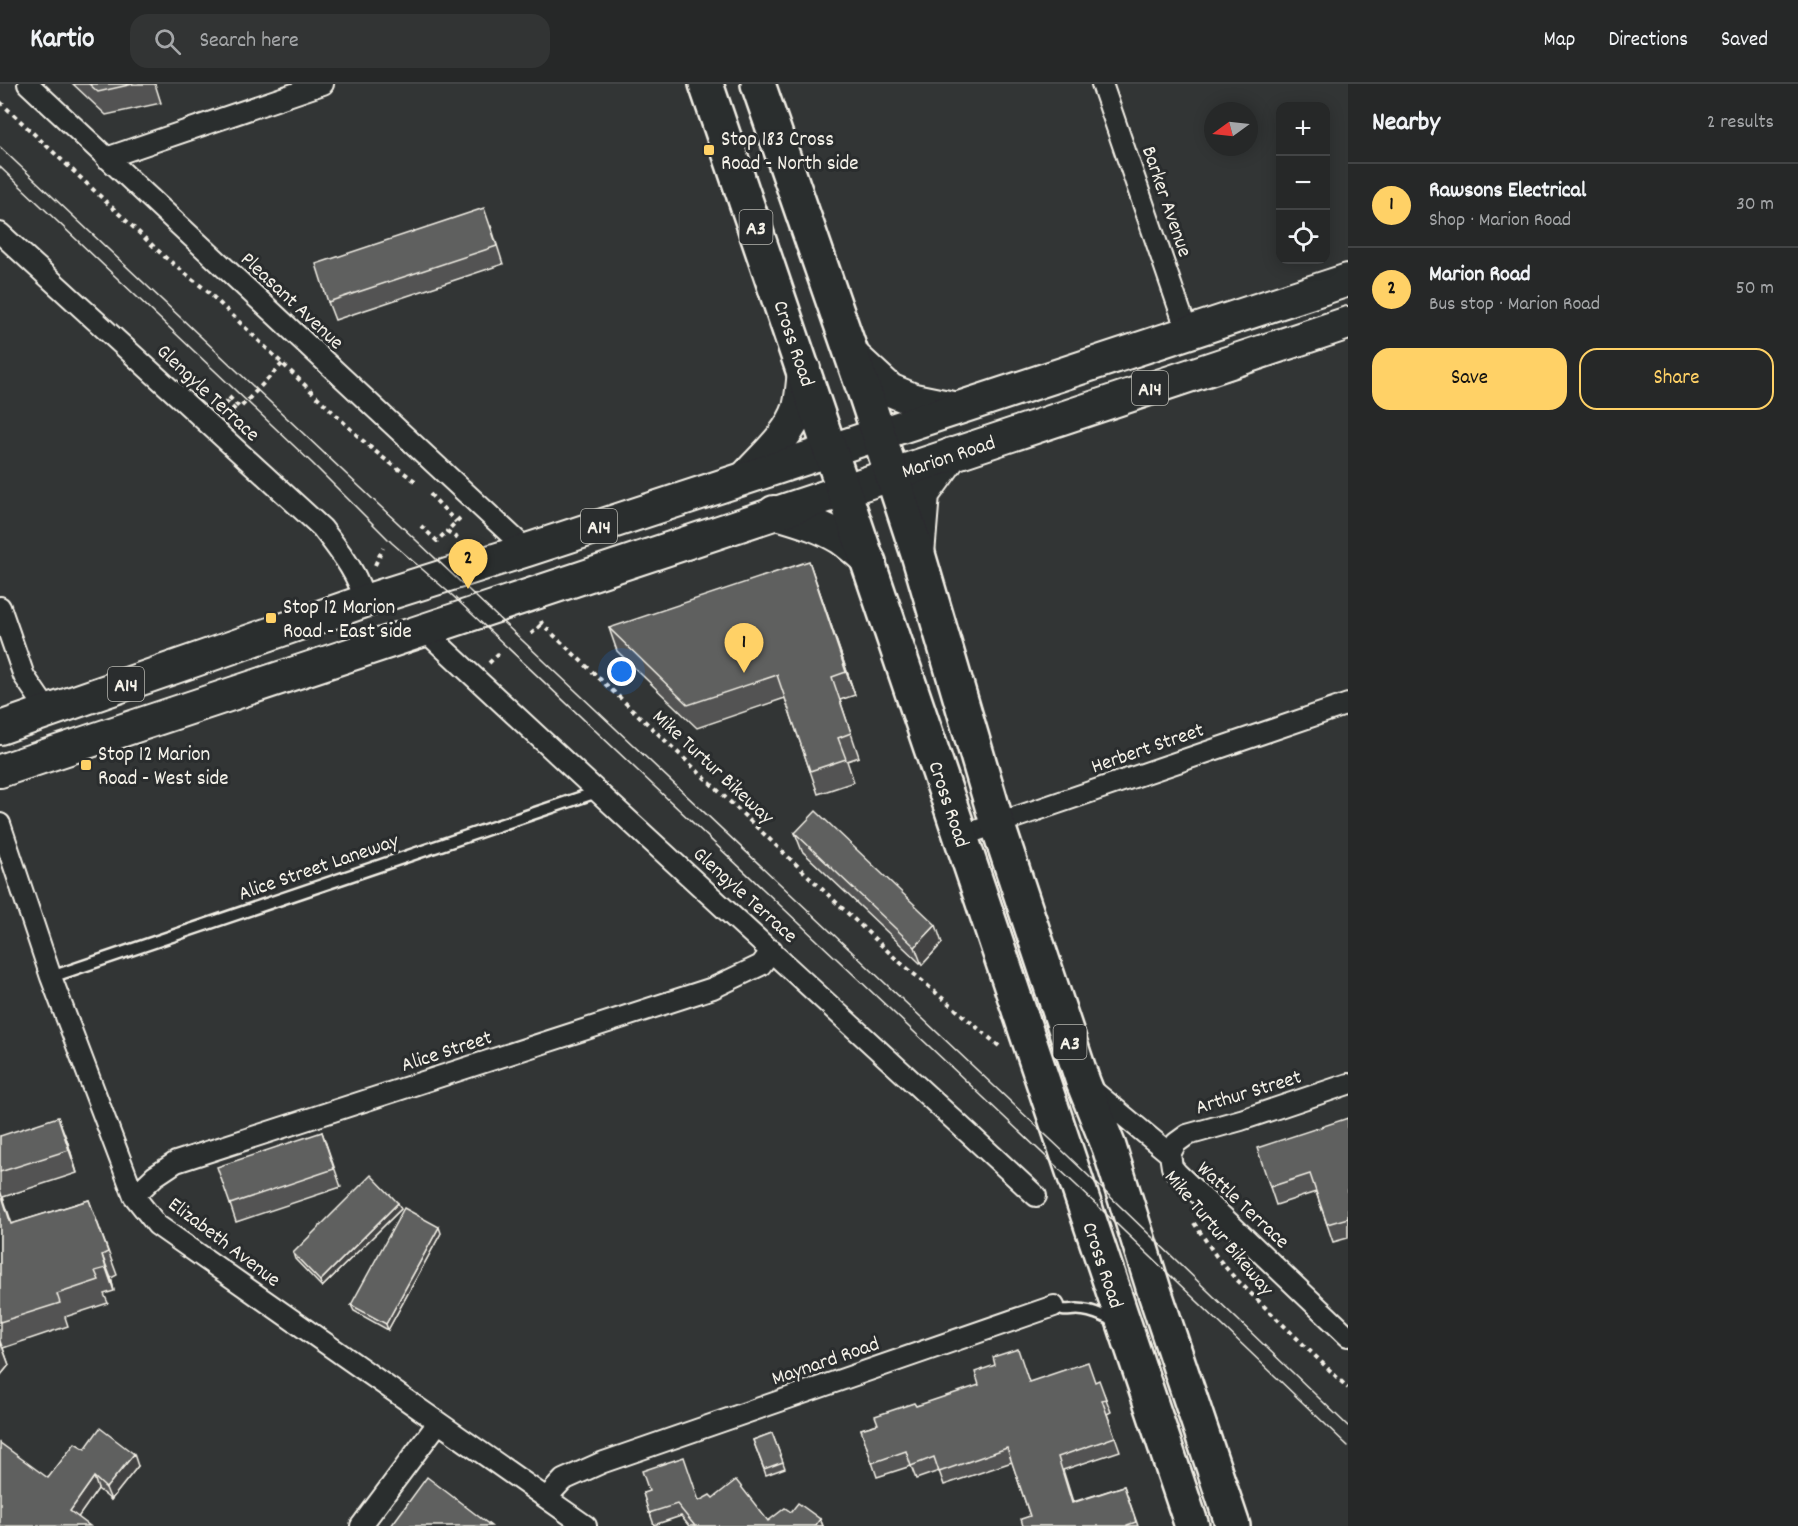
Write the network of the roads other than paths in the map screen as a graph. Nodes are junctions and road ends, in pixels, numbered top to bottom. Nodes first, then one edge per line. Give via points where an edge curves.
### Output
1 (28, 84) edge
2 (323, 84) edge
3 (706, 84) edge
4 (758, 84) edge
5 (1102, 84) edge
6 (106, 158) junction
7 (0, 233) edge
8 (1348, 280) edge
9 (1348, 322) edge
10 (1188, 334) junction
11 (852, 355) junction
12 (804, 369) junction
13 (954, 408) junction
14 (878, 434) junction
15 (831, 449) junction
16 (952, 454) junction
17 (891, 474) junction
18 (746, 477) junction
19 (845, 489) junction
20 (774, 512) junction
21 (527, 550) junction
22 (918, 554) junction
23 (870, 562) junction
24 (365, 601) junction
25 (0, 607) edge
26 (423, 629) junction
27 (1348, 704) edge
28 (48, 711) junction
29 (0, 728) edge
30 (0, 771) edge
31 (597, 792) junction
32 (997, 823) junction
33 (0, 824) edge
34 (961, 836) junction
35 (771, 950) junction
36 (51, 977) junction
37 (1083, 1082) junction
38 (1348, 1084) edge
39 (1170, 1154) junction
40 (134, 1196) junction
41 (1036, 1196) dead end
42 (1053, 1306) joint
43 (1125, 1327) junction
44 (1348, 1336) edge
45 (438, 1423) junction
46 (547, 1497) junction
47 (361, 1526) edge
48 (586, 1526) edge
49 (1192, 1526) edge
50 (1233, 1526) edge

1 - 6 street, Pleasant Avenue
2 - 6 street
3 - 12 highway, Cross Road / A3
4 - 11 highway, Cross Road / A3
5 - 10 street, Barker Avenue
6 - 21 street, Pleasant Avenue
7 - 24 street, Glengyle Terrace via 322,528 350,565
8 - 10 main road, Marion Road / A14
9 - 16 main road, Marion Road / A14
10 - 13 main road, Marion Road / A14
11 - 13 main road via 890,390 914,400
11 - 14 highway, Cross Road / A3
12 - 15 highway, Cross Road / A3
12 - 18 main road via 799,407 791,424
13 - 14 main road, Marion Road / A14
14 - 15 main road, Marion Road / A14
14 - 17 highway, Cross Road / A3
15 - 18 main road, Marion Road / A14
15 - 19 highway, Cross Road / A3
16 - 17 main road, Marion Road / A14
16 - 22 main road via 923,494
17 - 19 main road, Marion Road / A14
17 - 22 highway, Cross Road / A3
18 - 21 main road, Marion Road / A14
19 - 20 main road, Marion Road / A14
19 - 23 highway, Cross Road / A3
20 - 23 main road via 833,534
20 - 26 main road, Marion Road / A14
21 - 24 main road, Marion Road / A14
22 - 32 highway, Cross Road / A3
23 - 34 highway, Cross Road / A3
24 - 28 main road, Marion Road / A14
25 - 28 street via 24,676
26 - 30 main road, Marion Road / A14
26 - 31 street, Glengyle Terrace
27 - 32 street, Herbert Street
28 - 29 main road, Marion Road / A14
31 - 35 street, Glengyle Terrace
31 - 36 lane, Alice Street Laneway
32 - 34 street, Herbert Street
32 - 37 highway, Cross Road / A3
33 - 36 street, Elizabeth Avenue
34 - 43 highway, Cross Road / A3
35 - 40 street, Alice Street via 761,965 713,988 176,1162
35 - 41 street, Glengyle Terrace
36 - 40 street, Elizabeth Avenue
37 - 39 street, Wattle Terrace
37 - 50 highway, Cross Road / A3 via 1109,1147
38 - 39 street, Arthur Street via 1187,1135
39 - 44 street, Wattle Terrace via 1177,1173
40 - 45 street, Elizabeth Avenue via 157,1225
42 - 43 lane, Maynard Road via 1062,1311 1081,1309 1097,1313
42 - 46 street, Maynard Road via 601,1463 563,1480
43 - 49 highway, Cross Road / A3
45 - 46 street, Elizabeth Avenue
45 - 47 street
46 - 48 street, Elizabeth Avenue

